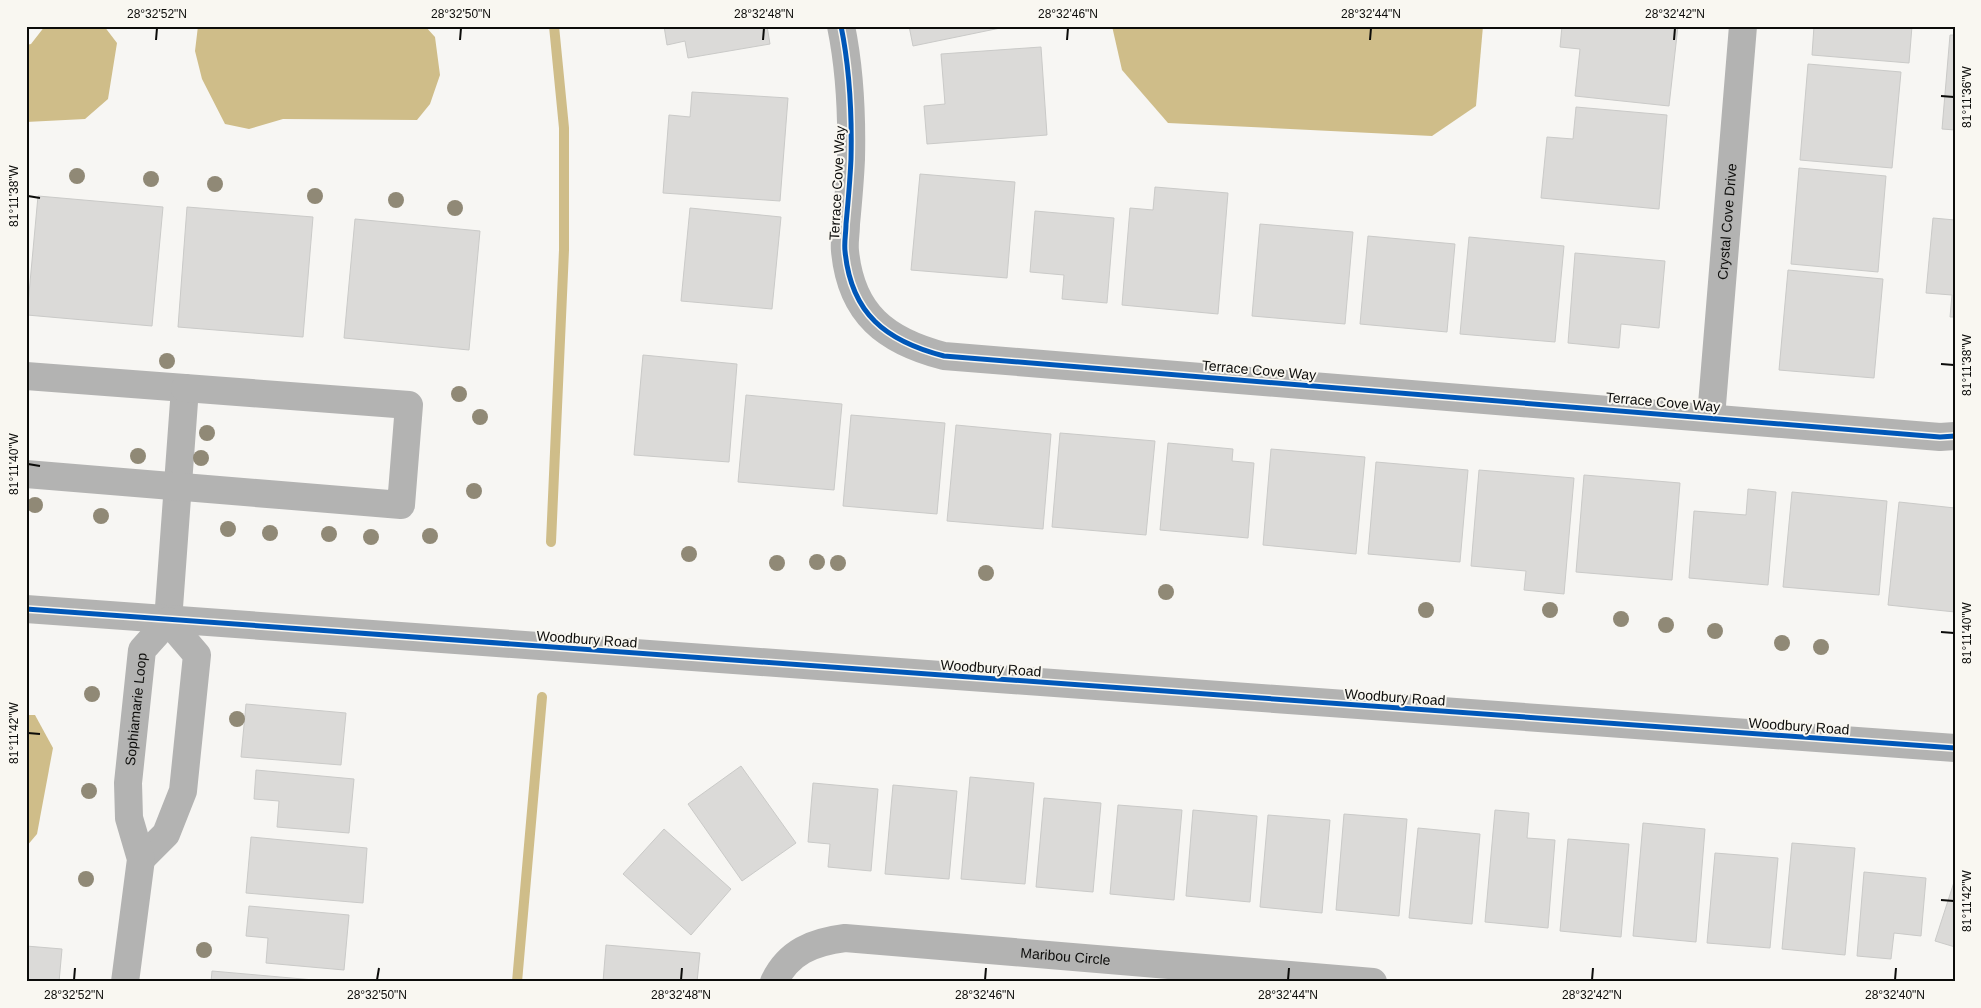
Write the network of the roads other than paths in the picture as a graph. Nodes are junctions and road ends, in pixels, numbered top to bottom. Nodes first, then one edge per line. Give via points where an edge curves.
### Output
1 (841, 26) edge
2 (1743, 26) edge
3 (26, 376) edge
4 (185, 388) junction
5 (1711, 417) junction
6 (1955, 436) edge
7 (26, 474) edge
8 (177, 486) junction
9 (26, 609) edge
10 (168, 621) junction
11 (1955, 748) edge
12 (141, 859) junction
13 (125, 982) edge
14 (774, 982) edge
15 (1374, 982) edge

1 - 5 street, Terrace Cove Way via 851,120 845,250 849,277 860,303 877,325 899,341 944,356
2 - 5 street, Crystal Cove Drive
3 - 4 street
4 - 8 street
4 - 8 street via 409,405 401,505
5 - 6 street, Terrace Cove Way
7 - 8 street
8 - 10 street
9 - 10 street, Woodbury Road
10 - 11 street, Woodbury Road
10 - 12 street, Sophiamarie Loop via 142,650 128,783 129,818
10 - 12 street via 197,655 183,792 166,834
12 - 13 street, Sophiamarie Loop
14 - 15 street, Maribou Circle via 791,957 805,947 824,940 845,938

